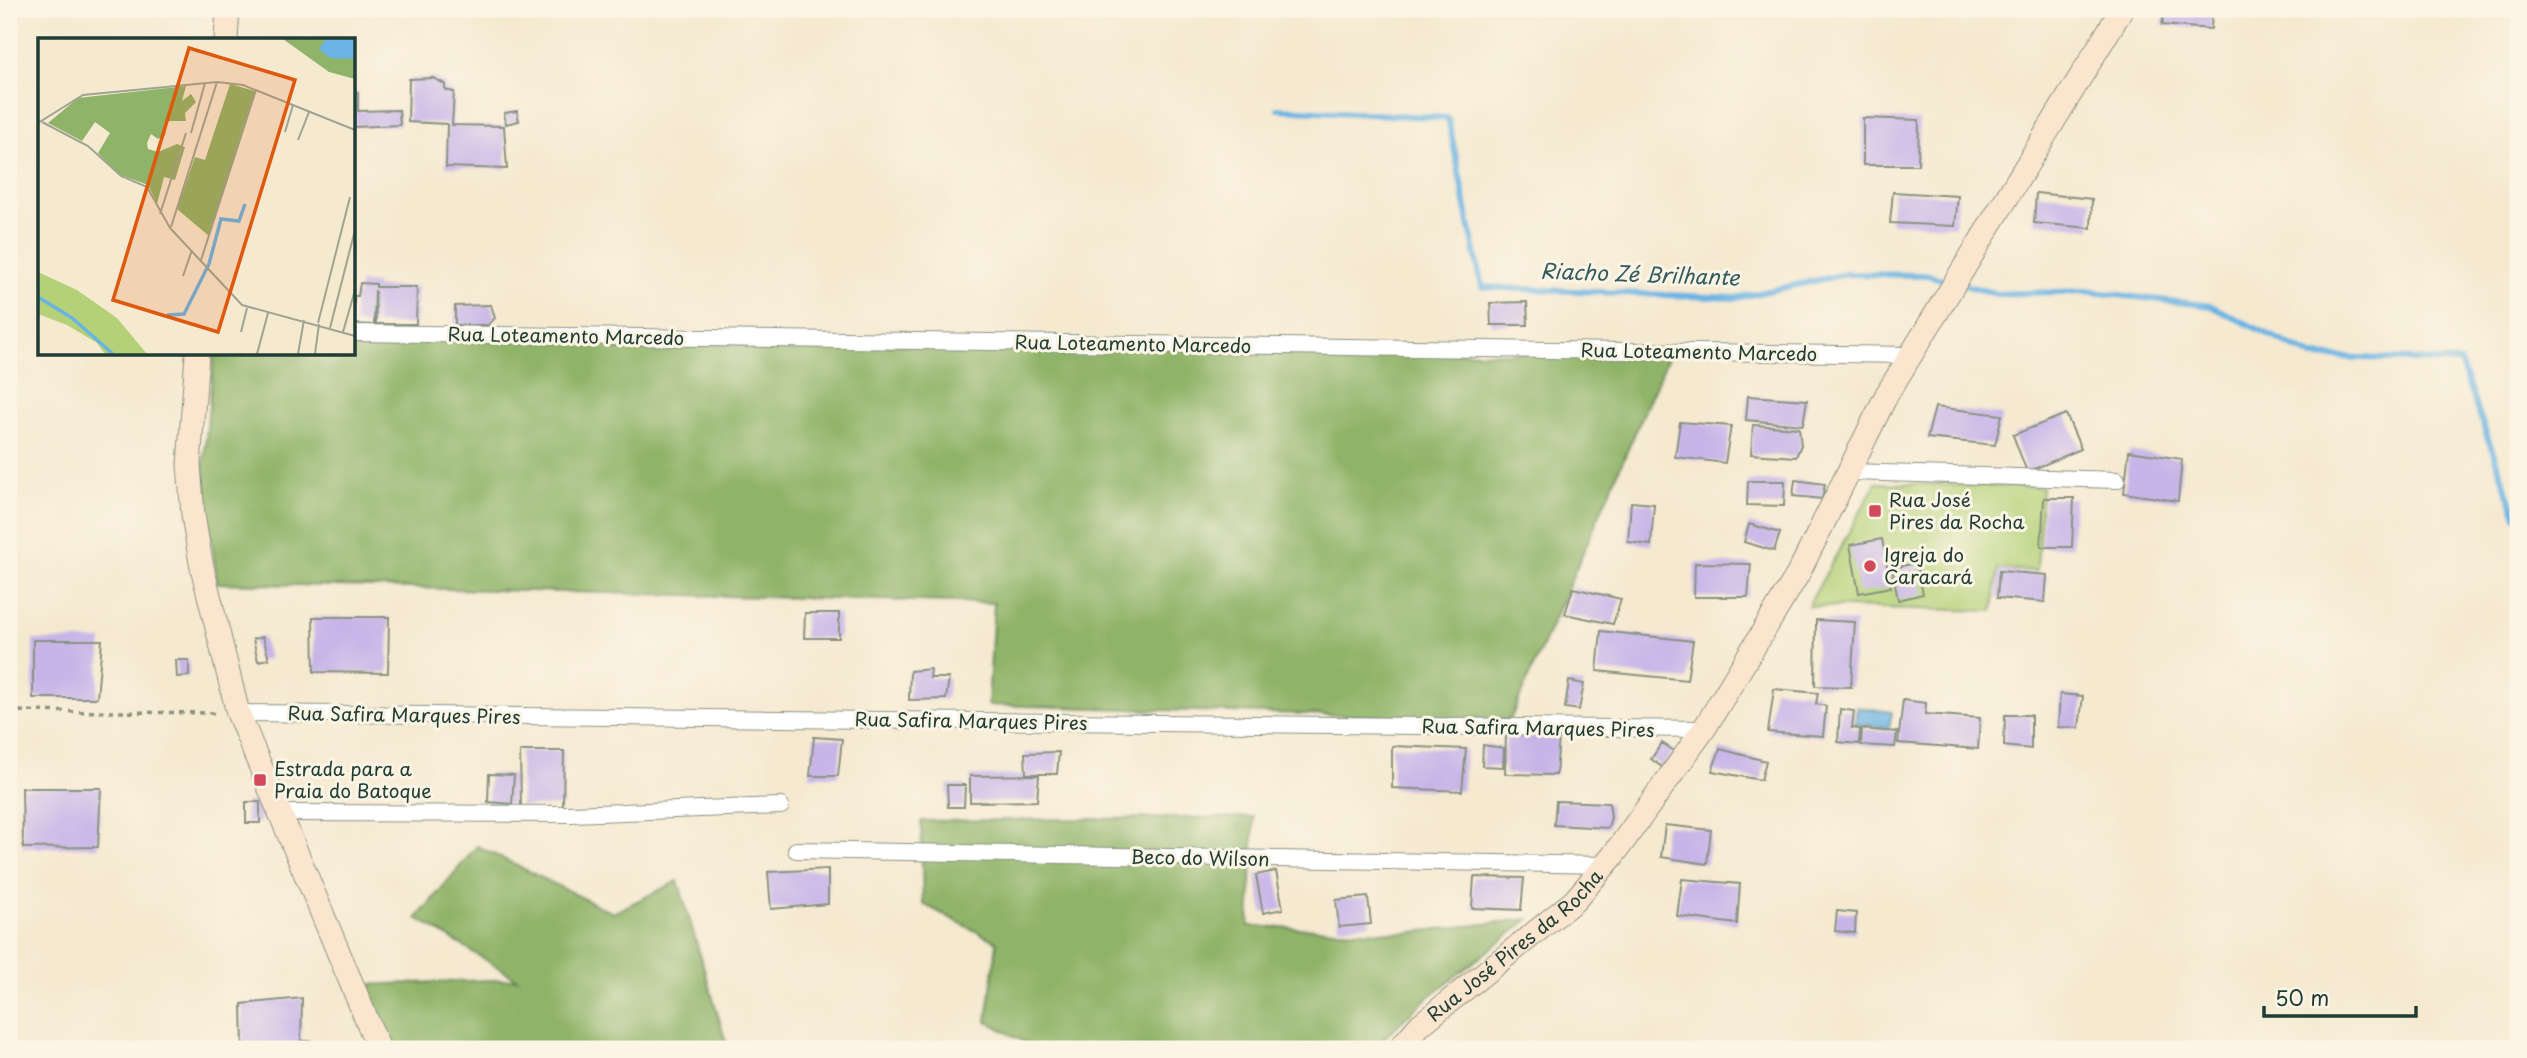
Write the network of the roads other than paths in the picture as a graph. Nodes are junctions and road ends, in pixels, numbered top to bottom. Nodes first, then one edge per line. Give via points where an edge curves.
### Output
1 (228, 9) edge
2 (2122, 9) edge
3 (226, 38) edge
4 (355, 333) edge
5 (197, 355) edge
6 (1912, 355) junction
7 (1850, 472) junction
8 (2117, 480) dead end
9 (238, 713) junction
10 (1704, 729) junction
11 (781, 806) dead end
12 (280, 814) junction
13 (796, 850) dead end
14 (1605, 865) junction
15 (379, 1049) edge
16 (1399, 1049) edge

1 - 3 street
2 - 6 street, Rua José Pires da Rocha
4 - 6 street, Rua Loteamento Marcedo
5 - 9 street via 189,465 193,515
6 - 7 street, Rua José Pires da Rocha via 1887,394
7 - 8 street
7 - 10 street, Rua José Pires da Rocha via 1798,573
9 - 10 street, Rua Safira Marques Pires
9 - 12 street
10 - 14 street, Rua José Pires da Rocha
11 - 12 street via 572,814
12 - 15 street
13 - 14 street, Beco do Wilson
14 - 16 street, Rua José Pires da Rocha via 1574,901 1427,1019

